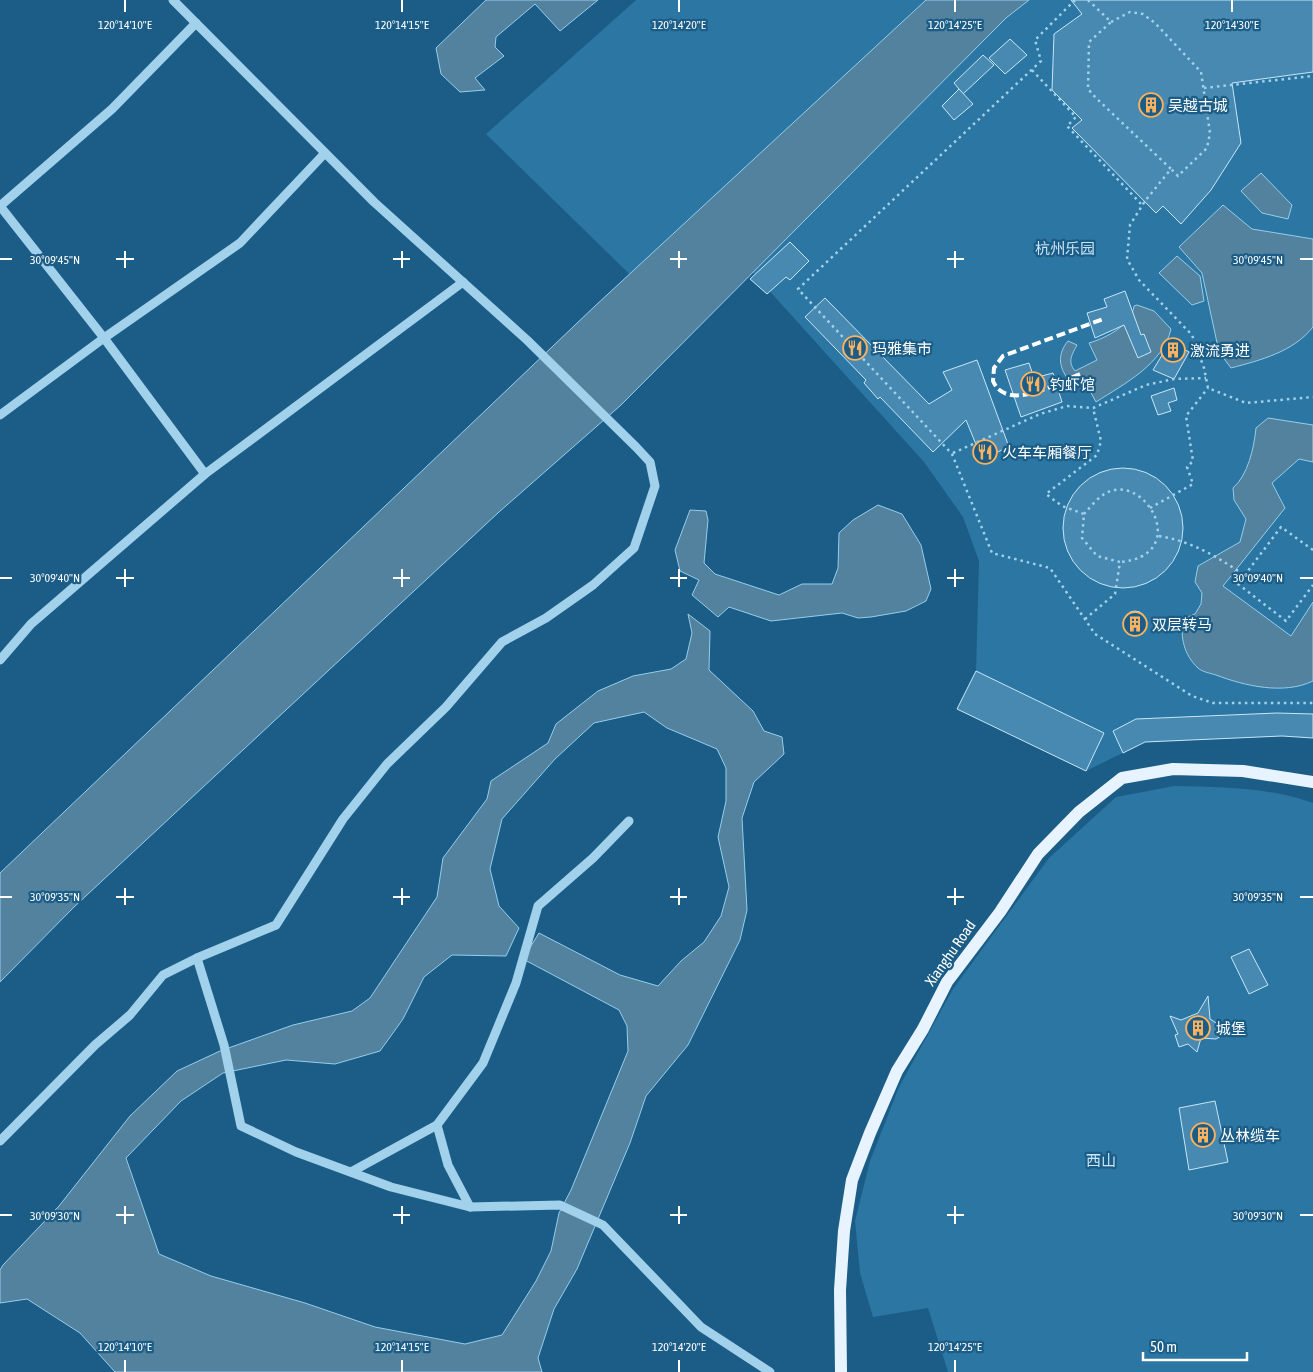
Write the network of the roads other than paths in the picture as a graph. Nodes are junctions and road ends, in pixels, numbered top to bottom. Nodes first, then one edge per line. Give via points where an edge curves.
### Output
1 (173, 0) edge
2 (196, 22) junction
3 (325, 153) junction
4 (463, 282) junction
5 (104, 338) junction
6 (0, 415) edge
7 (205, 474) junction
8 (0, 660) edge
9 (1313, 782) edge
10 (628, 821) dead end
11 (196, 958) junction
12 (437, 1125) junction
13 (0, 1141) edge
14 (351, 1172) junction
15 (470, 1206) junction
16 (770, 1372) edge
17 (841, 1372) edge

1 - 2 street
2 - 3 street
2 - 5 street via 112,109 0,206
3 - 4 street
3 - 5 street via 240,243
4 - 7 street
4 - 11 street via 650,462 655,486 634,548 593,585 546,618 502,642 446,707 387,764 348,812 276,925
5 - 6 street
5 - 7 street
7 - 8 street via 31,624
9 - 17 main road, Xianghu Road via 1243,771 1173,769 1122,778 1079,812 1038,854 1000,912 946,982 923,1029 897,1071 852,1180 840,1290
10 - 12 street via 593,858 538,906 516,983 483,1063
11 - 13 street via 163,975 130,1015 95,1045
11 - 14 street via 224,1045 241,1126 296,1152
12 - 14 street
12 - 15 street via 448,1165
14 - 15 street via 391,1187
15 - 16 street via 560,1205 603,1225 700,1327

